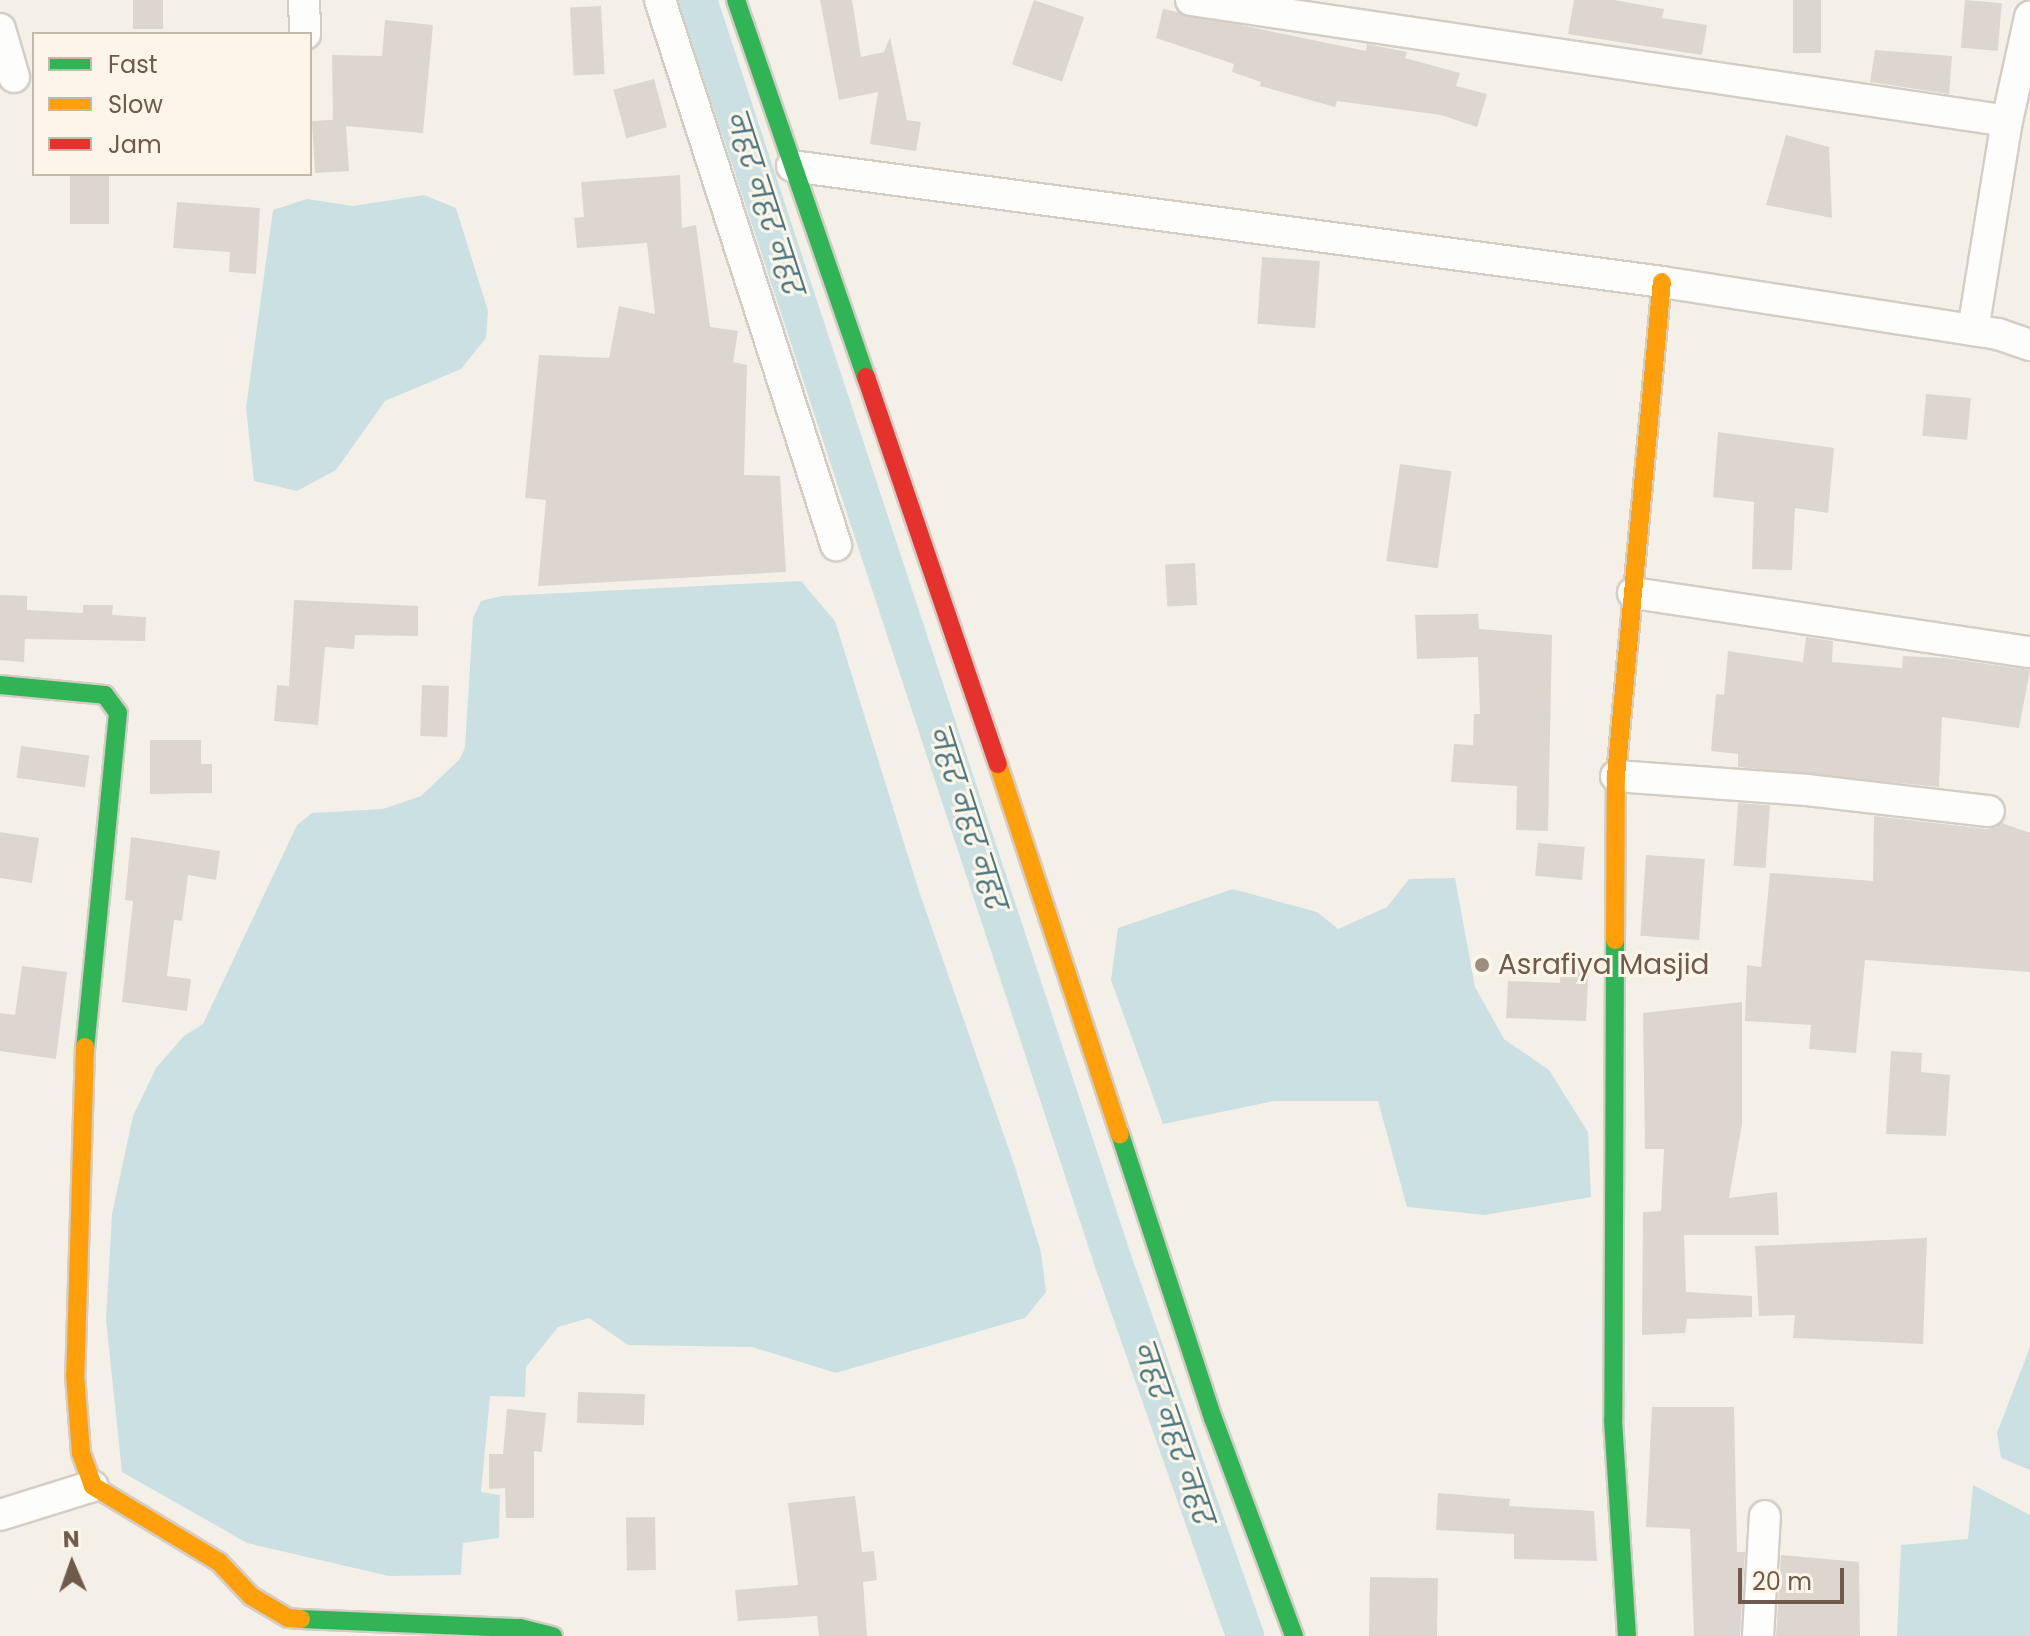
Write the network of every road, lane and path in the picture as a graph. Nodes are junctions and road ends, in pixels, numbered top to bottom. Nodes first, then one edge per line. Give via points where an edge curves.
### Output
1 (304, 0) edge
2 (660, 0) edge
3 (736, 0) edge
4 (1191, 0) edge
5 (2030, 17) edge
6 (0, 29) edge
7 (305, 32) edge
8 (16, 78) edge
9 (2007, 121) junction
10 (792, 166) junction
11 (1662, 282) junction
12 (1973, 330) junction
13 (2030, 345) edge
14 (836, 545) dead end
15 (1633, 593) junction
16 (2030, 652) edge
17 (0, 685) edge
18 (1616, 776) junction
19 (1989, 811) dead end
20 (93, 1486) junction
21 (0, 1515) edge
22 (1765, 1516) dead end
23 (553, 1636) edge
24 (1294, 1636) edge
25 (1627, 1636) edge
26 (1758, 1636) edge

1 - 7 street
2 - 14 street
3 - 10 street
4 - 9 street
5 - 9 street
6 - 8 street
9 - 12 street
10 - 11 street
10 - 24 street via 964,662 1213,1418
11 - 12 street
11 - 15 street
12 - 13 street
15 - 16 street
15 - 18 street
17 - 20 street via 105,695 118,713 81,1090 75,1375 81,1453
18 - 19 street
18 - 25 street via 1613,1420
20 - 21 street
20 - 23 street via 219,1562 251,1596 288,1618 520,1628
22 - 26 street

